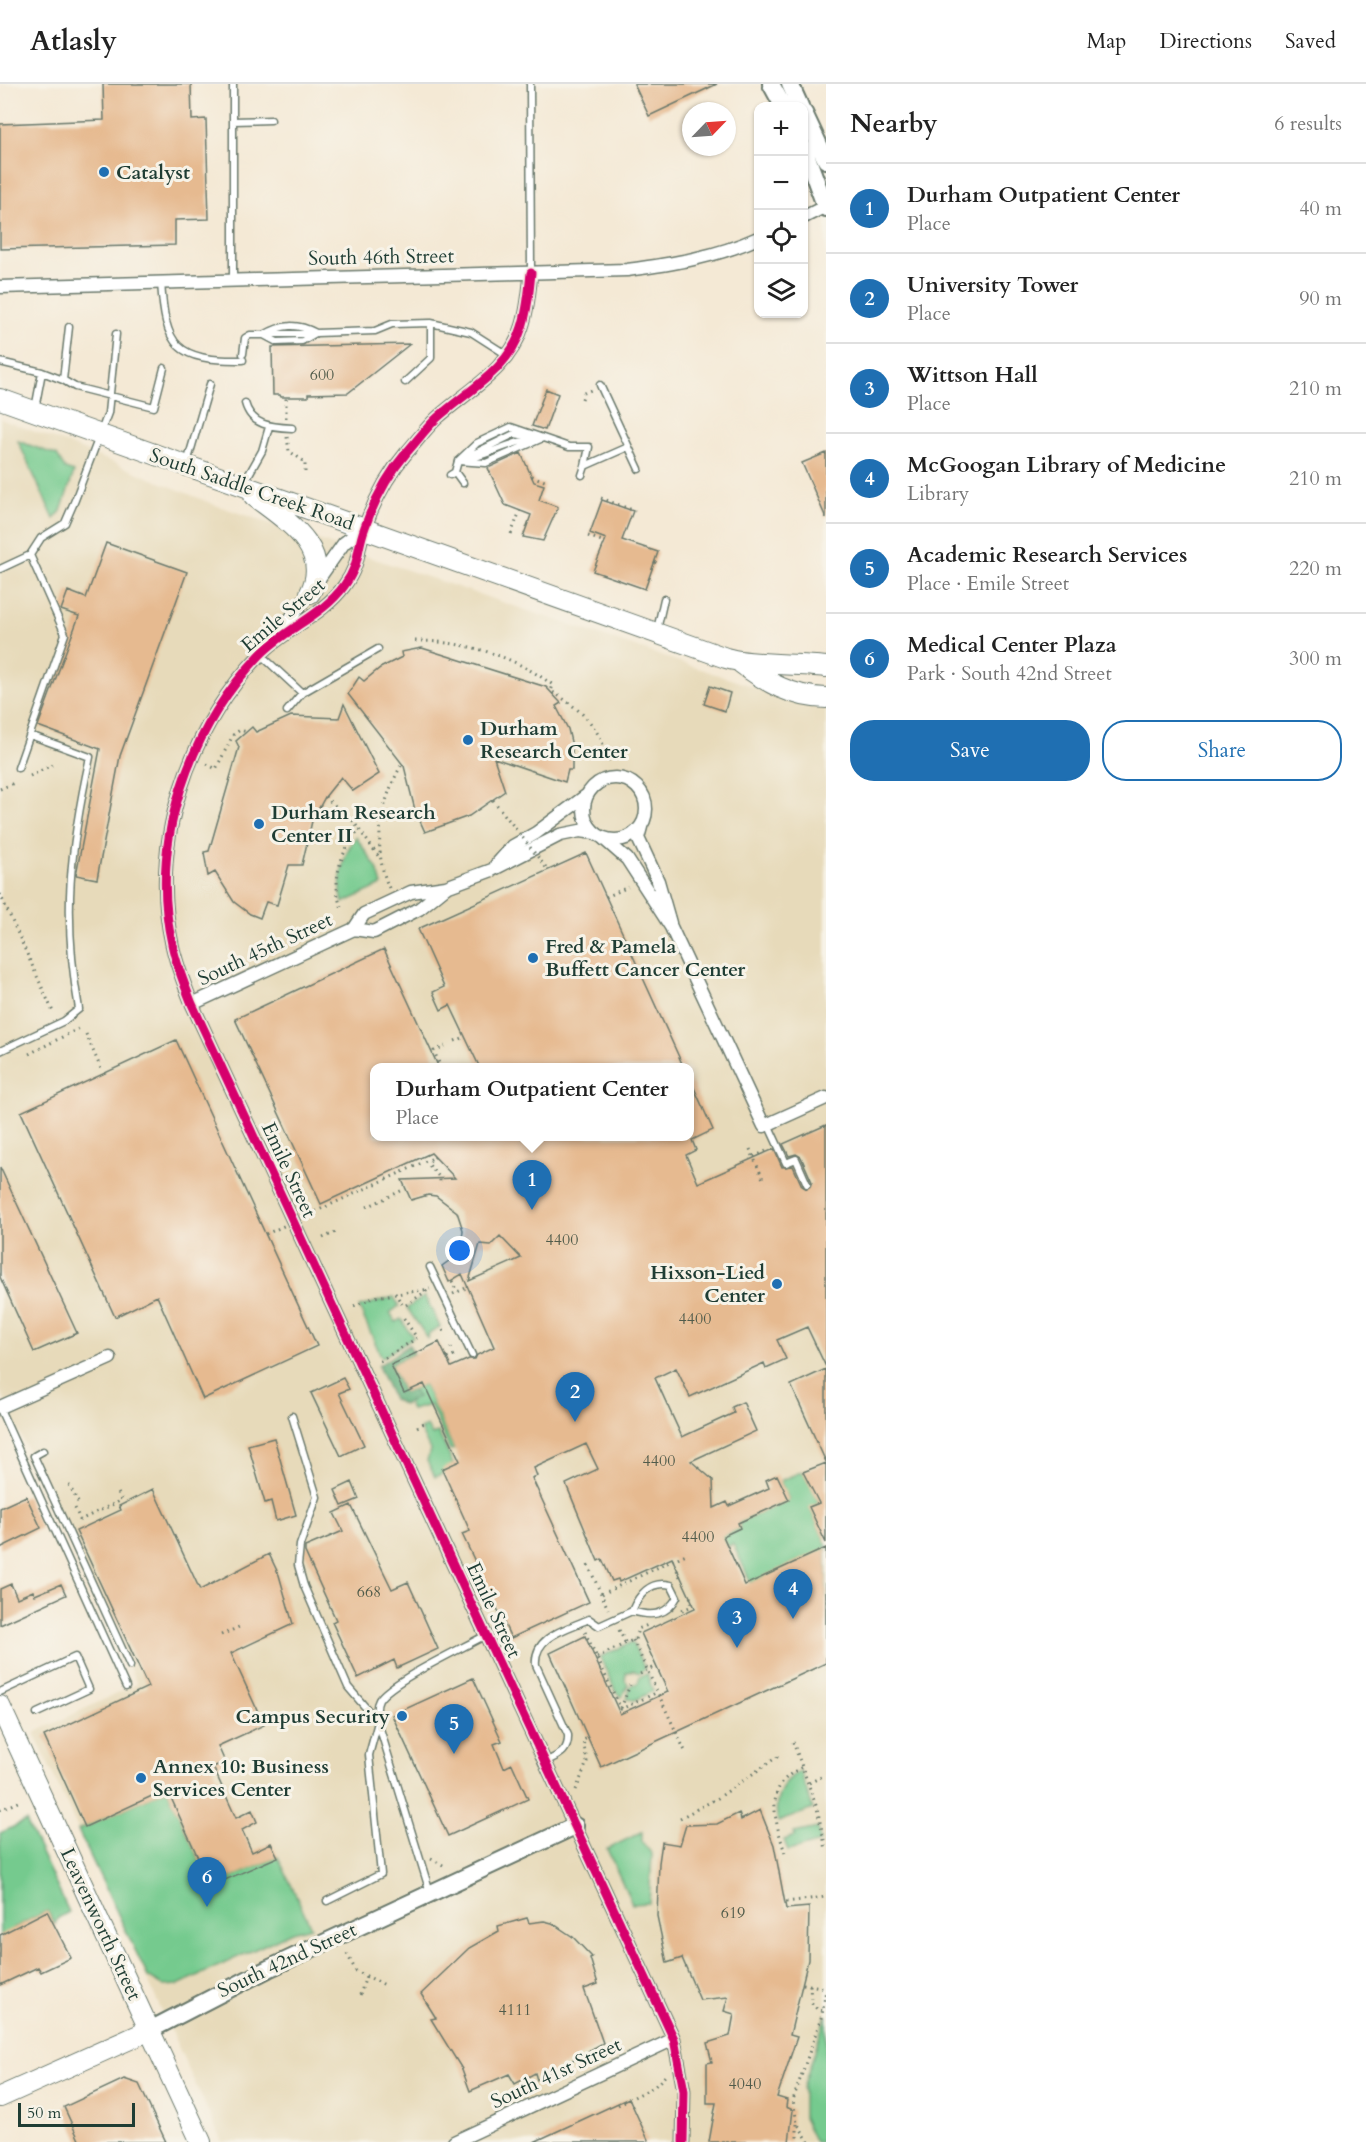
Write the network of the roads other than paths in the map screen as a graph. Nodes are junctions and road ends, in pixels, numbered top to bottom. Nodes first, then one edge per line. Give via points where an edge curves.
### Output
1 (233, 84) edge
2 (530, 84) edge
3 (785, 91) edge
4 (796, 102) edge
5 (271, 120) dead end
6 (234, 121) junction
7 (808, 122) edge
8 (807, 156) edge
9 (826, 160) edge
10 (826, 207) edge
11 (808, 215) edge
12 (754, 240) edge
13 (531, 273) junction
14 (233, 280) junction
15 (161, 282) junction
16 (0, 287) edge
17 (431, 323) junction
18 (69, 327) dead end
19 (316, 333) junction
20 (116, 334) dead end
21 (264, 334) junction
22 (507, 355) junction
23 (0, 362) edge
24 (164, 368) dead end
25 (42, 372) junction
26 (63, 380) junction
27 (405, 382) dead end
28 (210, 384) dead end
29 (600, 385) dead end
30 (110, 395) junction
31 (0, 399) edge
32 (244, 403) dead end
33 (34, 412) junction
34 (270, 427) junction
35 (292, 428) dead end
36 (100, 436) junction
37 (543, 438) junction
38 (628, 447) junction
39 (458, 461) junction
40 (186, 466) junction
41 (585, 466) junction
42 (639, 469) dead end
43 (582, 475) dead end
44 (463, 483) dead end
45 (243, 487) junction
46 (364, 528) junction
47 (30, 555) junction
48 (0, 569) edge
49 (310, 593) junction
50 (664, 599) dead end
51 (656, 635) junction
52 (274, 641) junction
53 (378, 649) dead end
54 (260, 654) junction
55 (741, 663) junction
56 (826, 667) edge
57 (302, 693) junction
58 (826, 698) edge
59 (287, 711) dead end
60 (30, 735) junction
61 (18, 768) dead end
62 (587, 795) junction
63 (641, 827) junction
64 (599, 835) junction
65 (492, 870) junction
66 (446, 887) junction
67 (671, 927) junction
68 (354, 928) junction
69 (192, 1004) junction
70 (0, 1051) edge
71 (826, 1098) edge
72 (766, 1125) junction
73 (807, 1184) dead end
74 (430, 1267) dead end
75 (472, 1355) dead end
76 (110, 1358) dead end
77 (0, 1408) edge
78 (292, 1416) dead end
79 (43, 1451) dead end
80 (632, 1611) junction
81 (486, 1635) junction
82 (130, 1666) dead end
83 (126, 1687) dead end
84 (0, 1692) edge
85 (0, 1706) edge
86 (37, 1713) dead end
87 (378, 1722) junction
88 (6, 1737) edge
89 (545, 1762) junction
90 (575, 1826) junction
91 (430, 1892) junction
92 (327, 1901) dead end
93 (150, 2030) junction
94 (674, 2039) junction
95 (0, 2097) edge
96 (201, 2142) edge
97 (454, 2142) edge
98 (683, 2142) edge

1 - 6 lane
2 - 13 lane
3 - 4 main road
5 - 6 lane
6 - 14 lane
7 - 9 main road
8 - 10 main road
10 - 11 street
12 - 13 street, South 46th Street via 684,263 627,270
13 - 14 street, South 46th Street
13 - 22 street, Emile Street via 522,328
14 - 15 street, South 46th Street
15 - 16 street, South 46th Street
15 - 21 lane via 165,321 179,347 190,356 206,360 243,357 245,338
17 - 19 lane via 392,324 375,331
17 - 22 lane via 471,332
17 - 27 lane via 431,358
18 - 26 lane
19 - 21 lane via 301,325 277,327
19 - 21 lane via 302,341 286,342 277,342
20 - 30 lane
22 - 46 street, Emile Street via 490,377 436,418 398,462
23 - 25 lane
24 - 30 lane via 154,407
25 - 26 lane
25 - 33 lane
26 - 30 lane via 75,387
28 - 40 lane
29 - 38 lane
30 - 36 lane
31 - 33 main road, South Saddle Creek Road
32 - 34 lane via 248,414
33 - 36 main road, South Saddle Creek Road
34 - 35 lane
34 - 45 lane
36 - 40 main road, South Saddle Creek Road
36 - 47 lane via 64,523 41,538
37 - 39 lane via 486,463
37 - 39 lane via 514,434
37 - 41 lane via 569,447 589,447
38 - 41 lane
38 - 42 lane
39 - 44 lane via 452,474
40 - 45 main road, South Saddle Creek Road
41 - 43 lane
45 - 46 main road, South Saddle Creek Road
45 - 49 main road via 295,528 312,549 317,574
46 - 49 street, Emile Street via 344,543
46 - 51 main road, South Saddle Creek Road
46 - 52 street, Emile Street via 359,560 342,588
47 - 48 lane
47 - 60 lane via 65,634
49 - 52 street, Emile Street
50 - 51 lane
51 - 55 main road, South Saddle Creek Road
52 - 54 street, Emile Street
53 - 57 lane
54 - 57 lane
54 - 69 street, Emile Street via 207,727 183,780 171,826 168,914 172,942
55 - 56 main road, South Saddle Creek Road
55 - 58 main road, South Saddle Creek Road via 765,682 802,695
57 - 59 lane
60 - 61 lane
60 - 70 lane via 90,756 74,827 68,897 78,1009 64,1021
62 - 63 street, South 45th Street via 601,780 621,778 631,782 644,797
62 - 64 street via 584,815
62 - 65 street, South 45th Street via 513,846
63 - 64 street, South 45th Street via 624,839
63 - 67 street via 638,838 664,897
64 - 65 street, South 45th Street via 580,831 560,835
64 - 67 street via 627,859
65 - 66 street, South 45th Street
66 - 68 street, South 45th Street via 411,892 364,914
66 - 68 street, South 45th Street via 419,909 374,932
67 - 72 street
68 - 69 street, South 45th Street
69 - 81 street, Emile Street
71 - 72 street
72 - 73 lane via 786,1163 796,1159
74 - 75 lane
76 - 77 street
77 - 83 lane
78 - 87 lane via 317,1497 300,1545 298,1565 348,1687
79 - 82 lane via 34,1456
80 - 80 lane via 647,1616 666,1611 677,1598 671,1585 663,1583 646,1590 638,1596
80 - 89 lane via 599,1626 589,1619 543,1641 535,1653 536,1665 569,1745
81 - 87 lane via 380,1698 376,1706
81 - 89 street, Emile Street
84 - 86 lane via 75,1657 89,1689
85 - 88 main road, Leavenworth Street
87 - 91 lane
87 - 92 lane via 369,1755 381,1874
88 - 93 main road, Leavenworth Street
89 - 90 street, Emile Street
90 - 91 main road, South 42nd Street
90 - 94 street, Emile Street
91 - 93 main road, South 42nd Street via 185,2009
93 - 95 main road, South 42nd Street
93 - 96 main road, Leavenworth Street
94 - 97 street, South 41st Street
94 - 98 street, Emile Street via 684,2091

